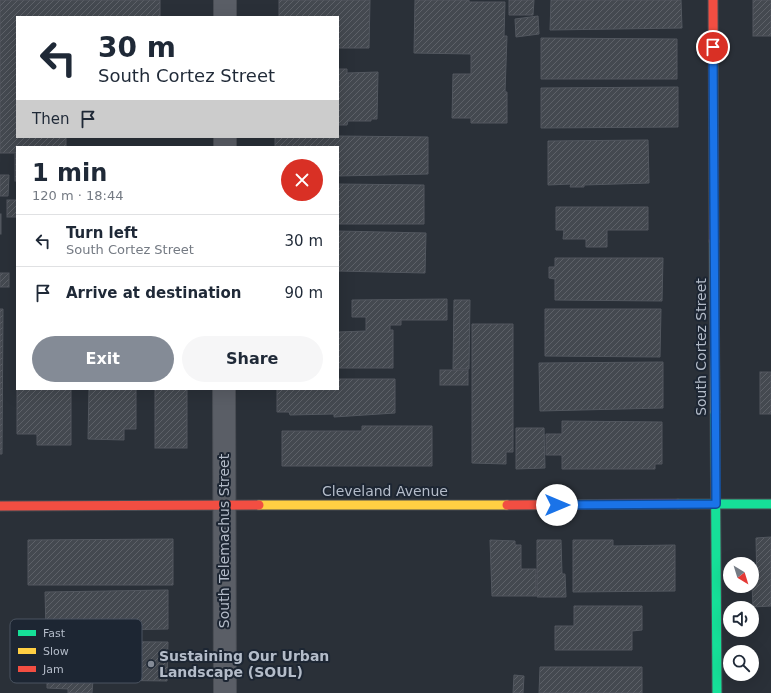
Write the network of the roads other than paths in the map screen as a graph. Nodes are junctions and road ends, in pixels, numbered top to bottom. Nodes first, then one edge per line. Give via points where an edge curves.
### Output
1 (225, 0) edge
2 (713, 0) edge
3 (225, 16) edge
4 (224, 390) edge
5 (716, 504) junction
6 (771, 504) edge
7 (224, 505) junction
8 (0, 506) edge
9 (225, 693) edge
10 (717, 693) edge

1 - 3 street
2 - 5 street, South Cortez Street
4 - 7 street, South Telemachus Street
5 - 6 street, Cleveland Avenue
5 - 7 street, Cleveland Avenue
5 - 10 street, South Cortez Street
7 - 8 street, Cleveland Avenue
7 - 9 street, South Telemachus Street

